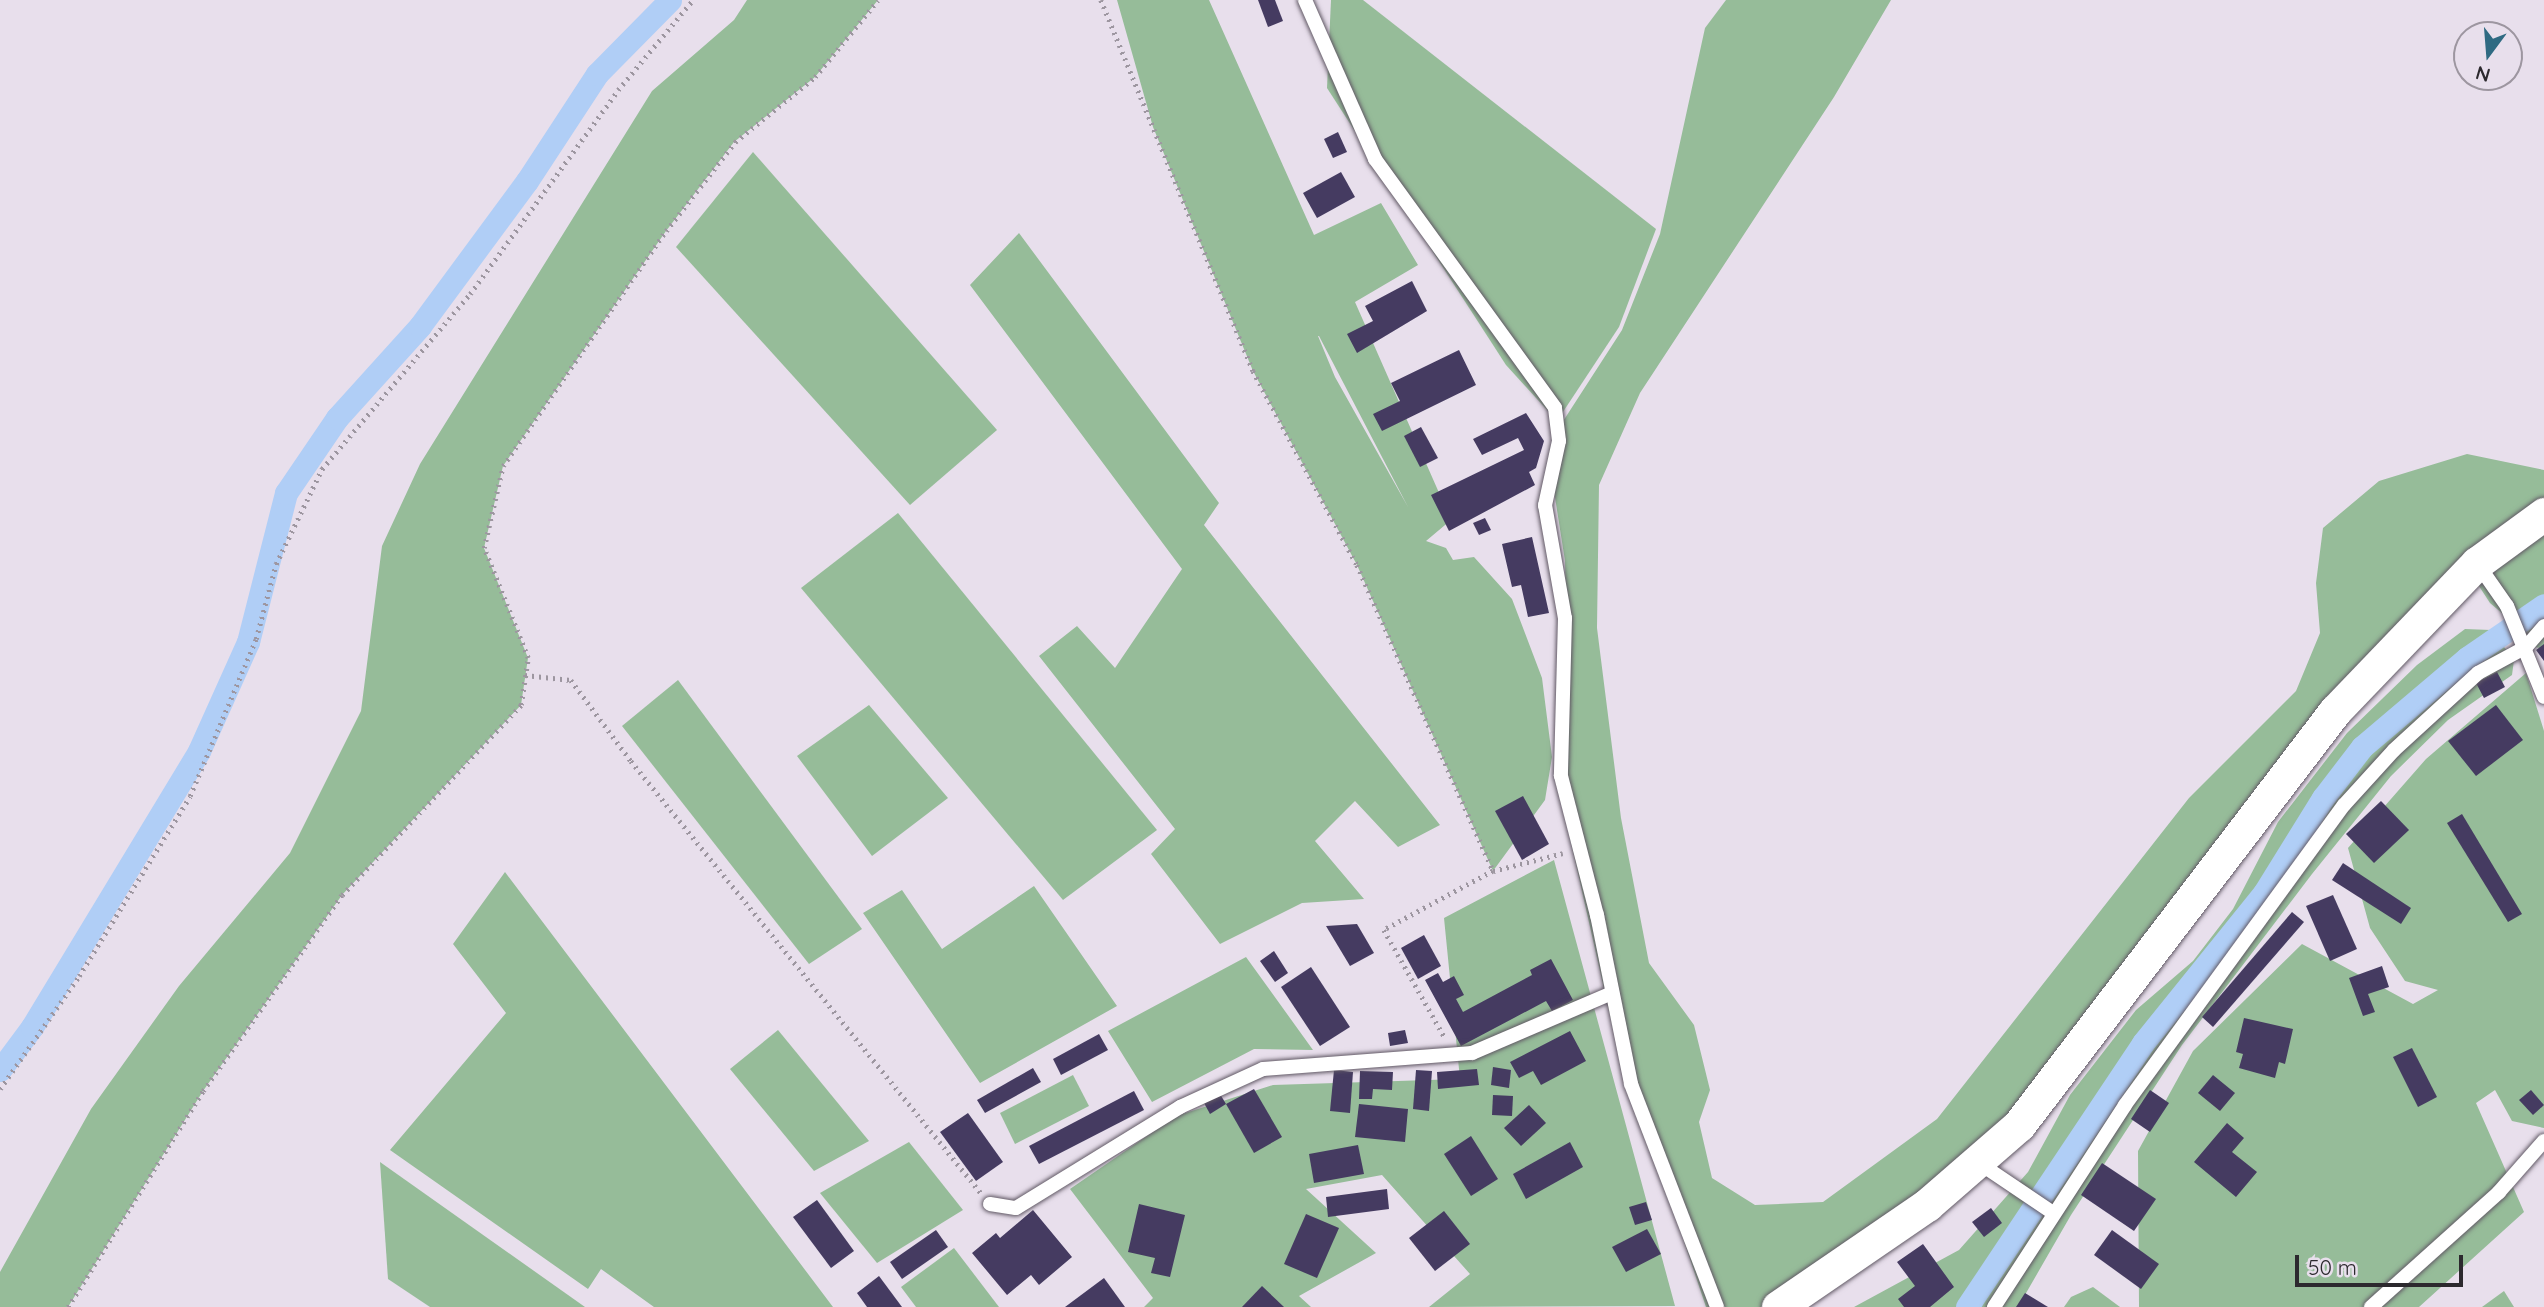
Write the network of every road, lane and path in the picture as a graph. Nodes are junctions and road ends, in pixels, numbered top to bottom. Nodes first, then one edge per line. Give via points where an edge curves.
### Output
1 (693, 0) edge
2 (878, 0) edge
3 (1101, 0) edge
4 (1306, 0) edge
5 (2544, 514) edge
6 (2477, 564) junction
7 (2544, 626) edge
8 (2524, 643) junction
9 (525, 675) junction
10 (2544, 697) edge
11 (1577, 849) junction
12 (1493, 871) junction
13 (1612, 993) junction
14 (1454, 1054) junction
15 (0, 1089) edge
16 (2544, 1141) edge
17 (1979, 1163) junction
18 (990, 1204) joint
19 (2053, 1213) junction
20 (68, 1307) edge
21 (1717, 1307) edge
22 (1779, 1307) edge
23 (1994, 1307) edge
24 (2371, 1307) edge

1 - 15 path via 611,99 470,294 322,470 276,565 256,639 190,796 79,976
2 - 9 path via 816,76 734,142 666,231 503,466 484,548 528,658
3 - 12 path via 1253,371 1357,565
4 - 11 lane via 1375,159 1555,408 1559,441 1545,505 1565,618 1560,776
5 - 6 street
6 - 8 lane via 2507,606
6 - 17 street via 2335,711 2045,1094
7 - 8 lane
8 - 10 lane
8 - 19 lane via 2478,673 2394,750 2344,805 2125,1105
9 - 18 path via 571,680 631,761
9 - 20 path via 521,705 342,895 203,1091
11 - 12 path
11 - 13 lane via 1597,915
12 - 14 path via 1384,930
13 - 14 lane via 1491,1048
13 - 21 lane via 1639,1109
14 - 18 lane via 1263,1069 1180,1107 1016,1208
16 - 24 lane via 2492,1198
17 - 19 lane
17 - 22 street via 1927,1205
19 - 23 lane

